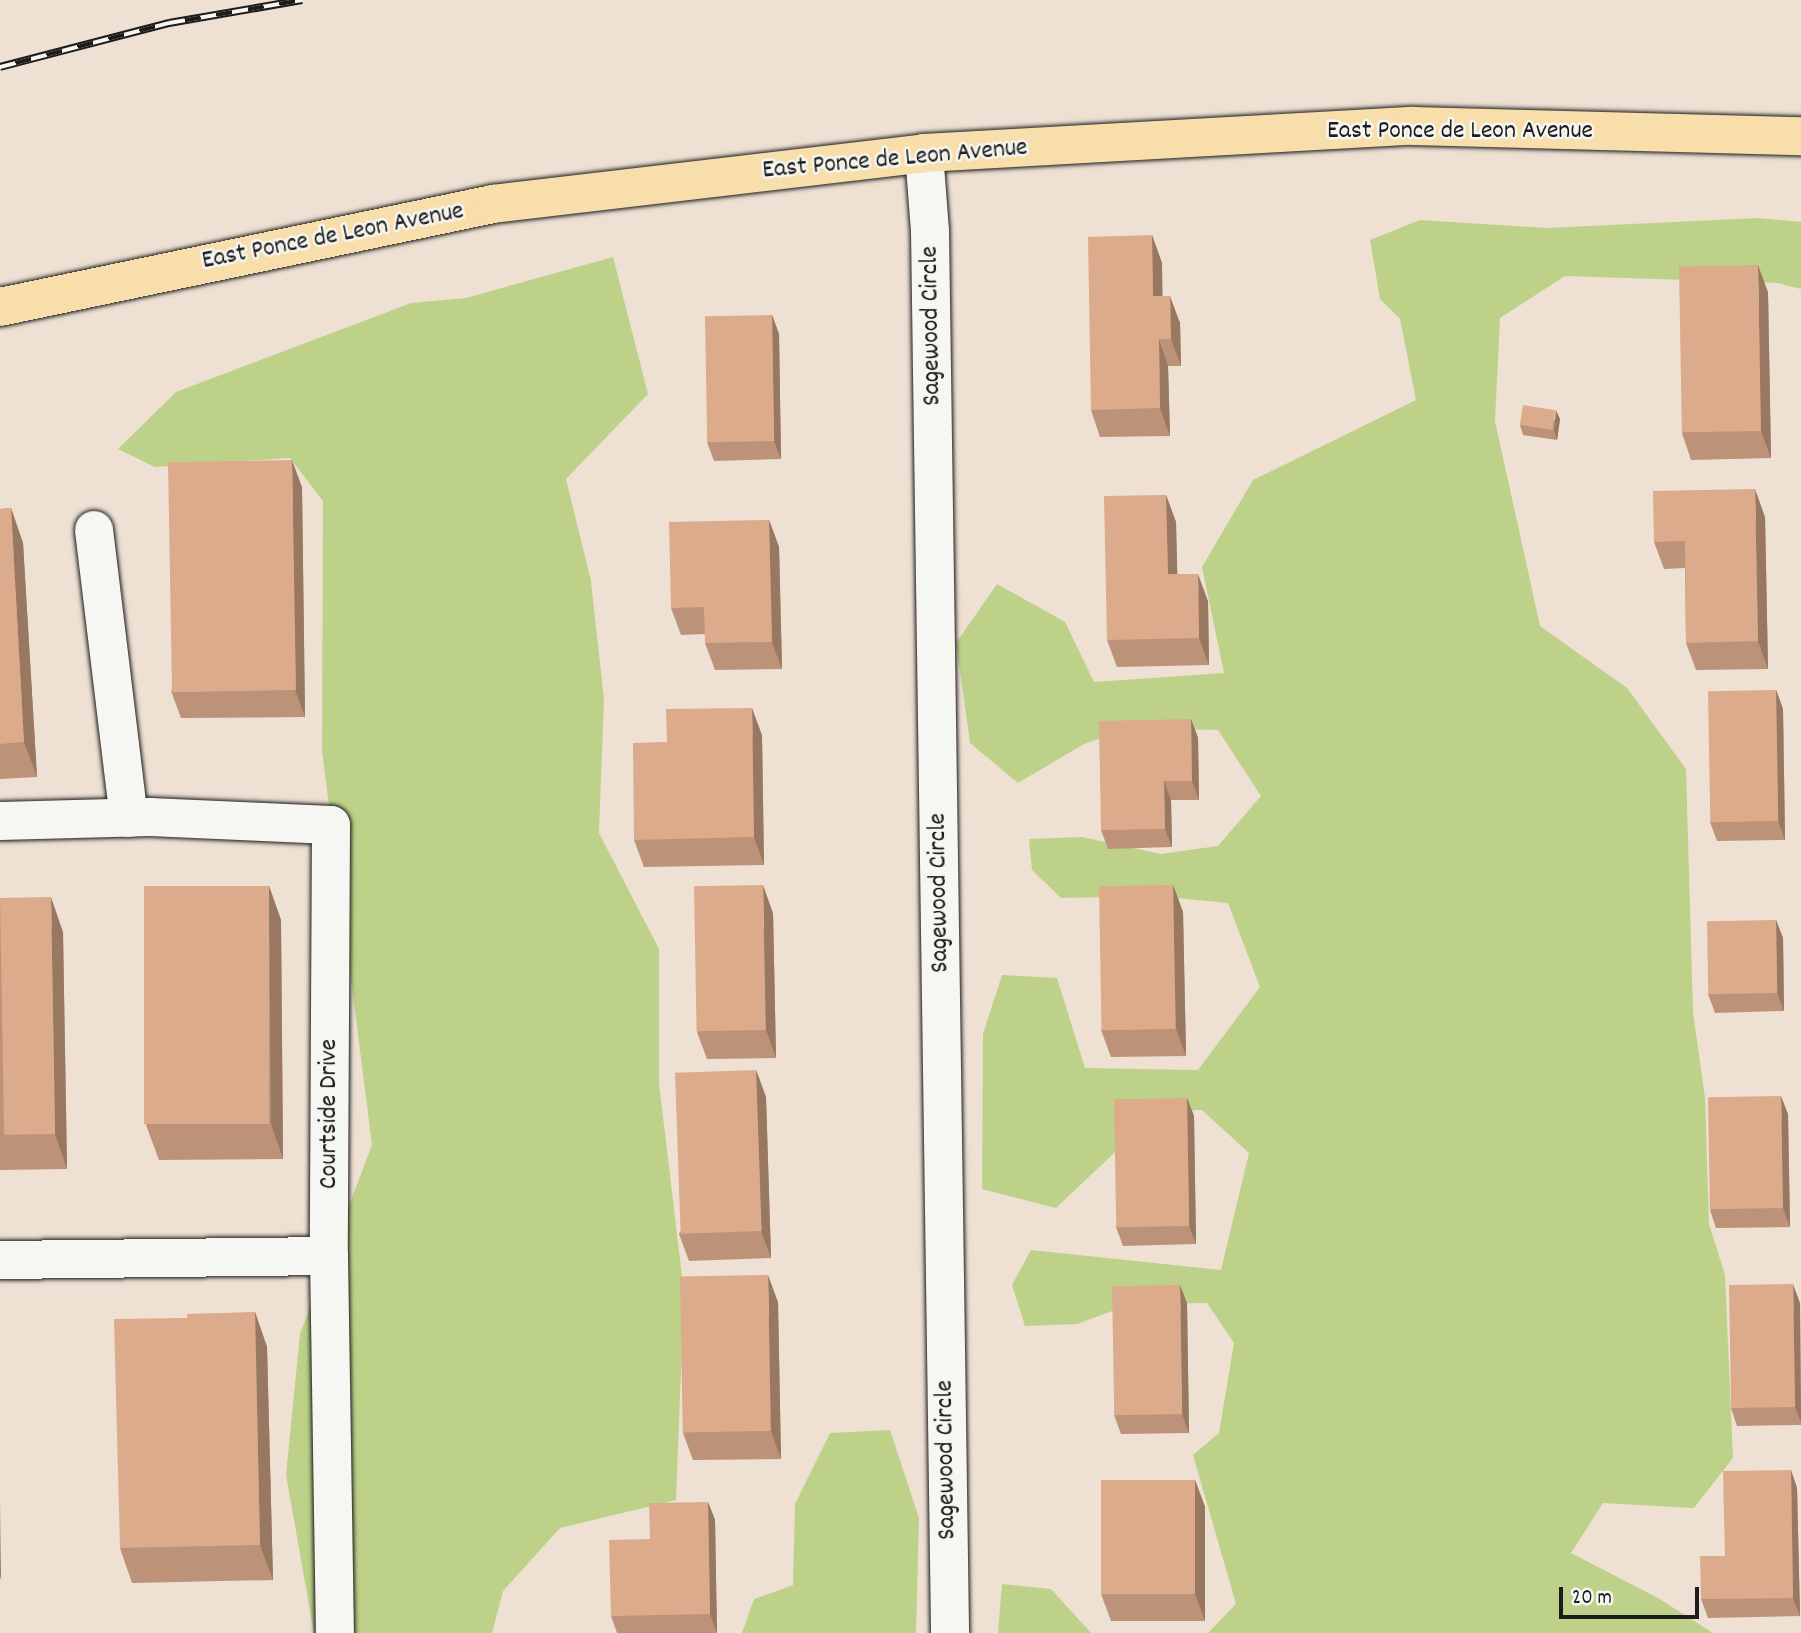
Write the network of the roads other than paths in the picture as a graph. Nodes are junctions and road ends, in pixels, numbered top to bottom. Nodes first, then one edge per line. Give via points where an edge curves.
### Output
1 (1801, 136) edge
2 (924, 153) junction
3 (0, 307) edge
4 (94, 530) dead end
5 (139, 817) junction
6 (0, 821) edge
7 (329, 1255) junction
8 (0, 1260) edge
9 (335, 1633) edge
10 (950, 1633) edge

1 - 2 main road, East Ponce de Leon Avenue via 1413,126
2 - 3 main road, East Ponce de Leon Avenue via 494,204
2 - 10 street, Sagewood Circle via 930,231
4 - 5 street
5 - 6 street
5 - 7 street, Courtside Drive via 331,825
7 - 8 street
7 - 9 street

